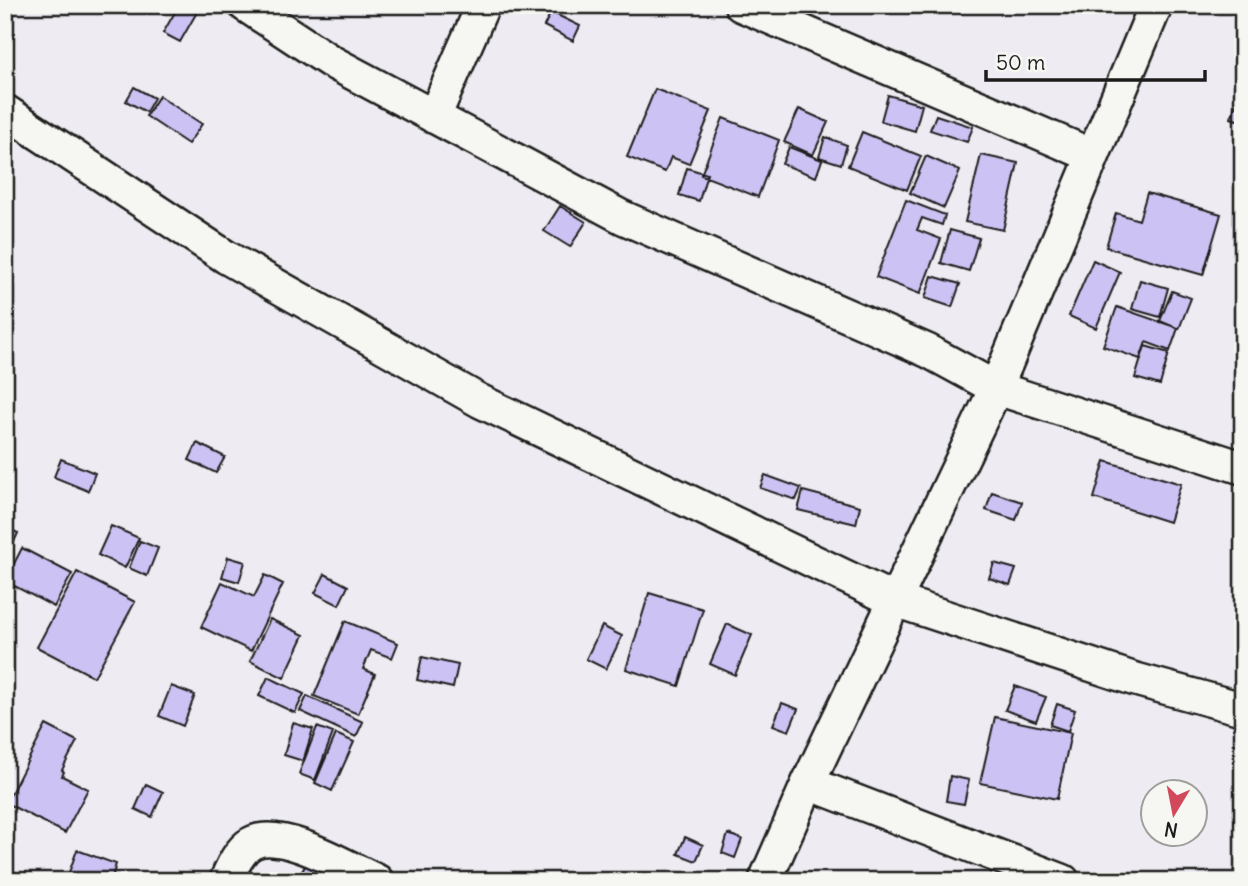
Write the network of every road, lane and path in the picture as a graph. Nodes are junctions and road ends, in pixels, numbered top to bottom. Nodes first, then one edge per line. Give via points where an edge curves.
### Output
1 (245, 5) edge
2 (483, 5) edge
3 (741, 5) edge
4 (1156, 5) edge
5 (796, 16) edge
6 (5, 111) edge
7 (434, 117) junction
8 (1091, 155) junction
9 (996, 388) junction
10 (1243, 468) edge
11 (894, 600) junction
12 (1243, 709) edge
13 (808, 783) junction
14 (226, 881) edge
15 (377, 881) edge
16 (765, 881) edge
17 (1063, 881) edge

1 - 7 street via 330,61
2 - 7 street
3 - 5 street
4 - 8 street
5 - 8 street
6 - 11 street via 226,257 480,401
7 - 9 street via 622,217 928,351
8 - 9 street
9 - 10 street
9 - 11 street
11 - 12 street via 1135,679
11 - 13 street
13 - 16 street
13 - 17 street
14 - 15 street via 252,842 274,838

